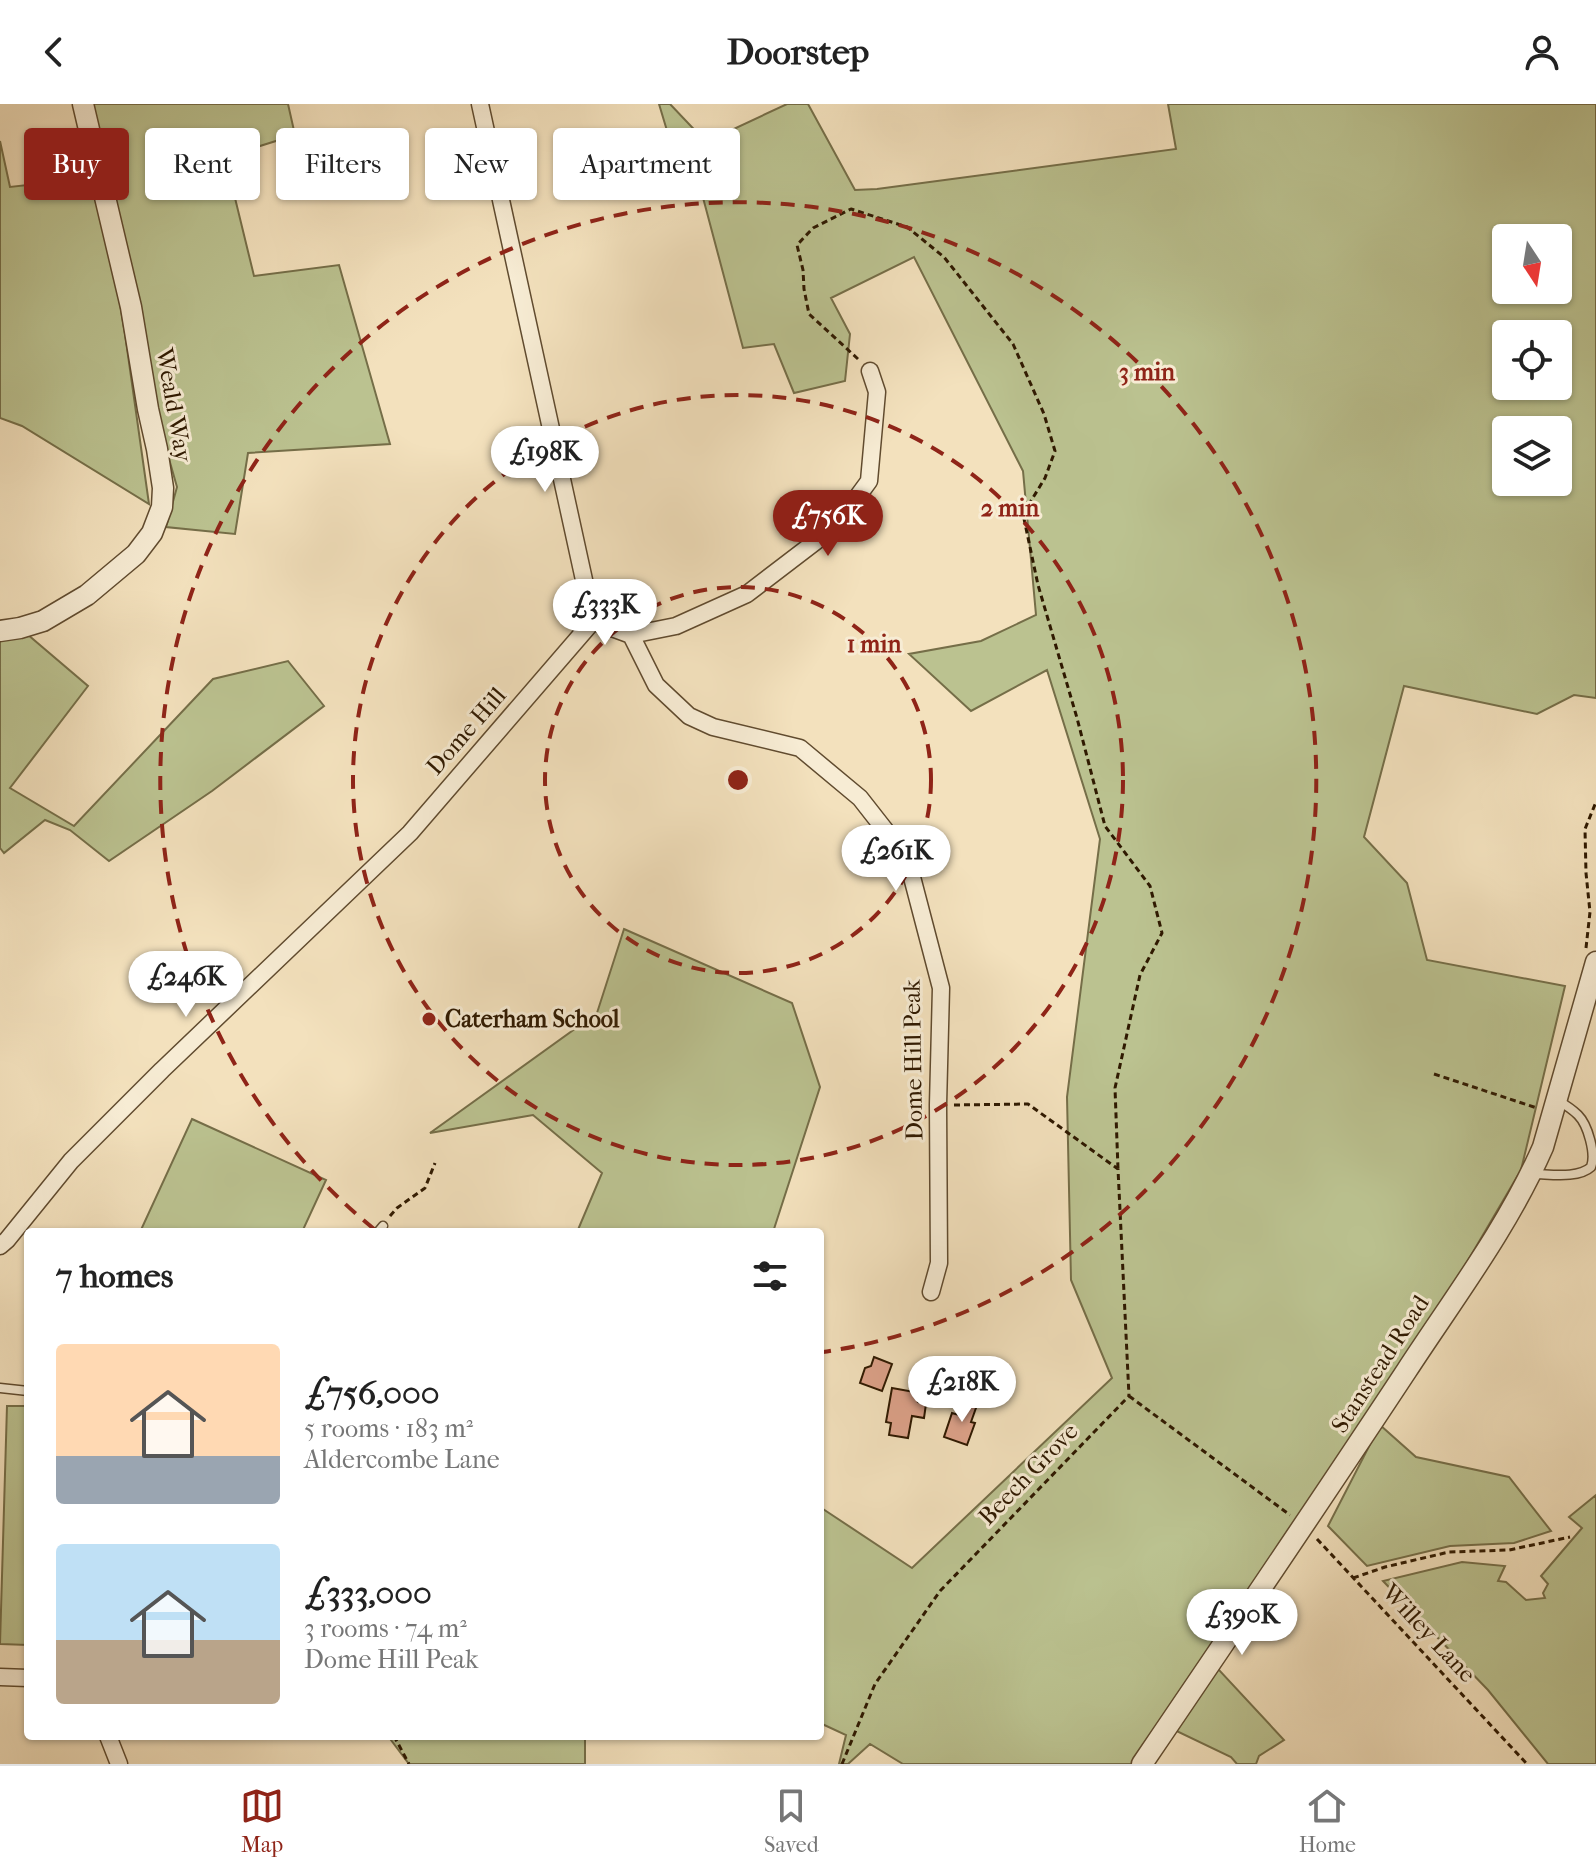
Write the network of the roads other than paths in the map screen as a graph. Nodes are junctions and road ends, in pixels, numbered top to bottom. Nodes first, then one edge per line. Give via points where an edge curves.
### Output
1 (83, 104) edge
2 (480, 104) edge
3 (870, 371) road end
4 (593, 621) junction
5 (0, 631) edge
6 (631, 635) junction
7 (1591, 957) edge
8 (1554, 1105) junction
9 (1594, 1166) edge
10 (1531, 1173) junction
11 (0, 1246) edge
12 (931, 1292) dead end
13 (0, 1388) edge
14 (24, 1391) edge
15 (0, 1677) edge
16 (24, 1678) edge
17 (110, 1740) edge
18 (119, 1764) edge
19 (1142, 1764) edge

1 - 5 street, Weald Way via 131,307 162,507 136,554 87,595 43,621
2 - 4 street
3 - 6 street via 877,392 869,481 836,526 747,594 676,626
4 - 6 street
4 - 11 street, Dome Hill via 410,833 71,1161
6 - 12 street, Dome Hill Peak via 656,685 689,716 800,748 860,798 907,858 941,988 939,1263
7 - 8 street, Stanstead Road
8 - 9 lane via 1575,1112 1588,1130 1595,1147
8 - 10 street, Stanstead Road
9 - 10 lane via 1571,1174
10 - 19 street, Stanstead Road via 1481,1259
13 - 14 lane
15 - 16 street
17 - 18 street

